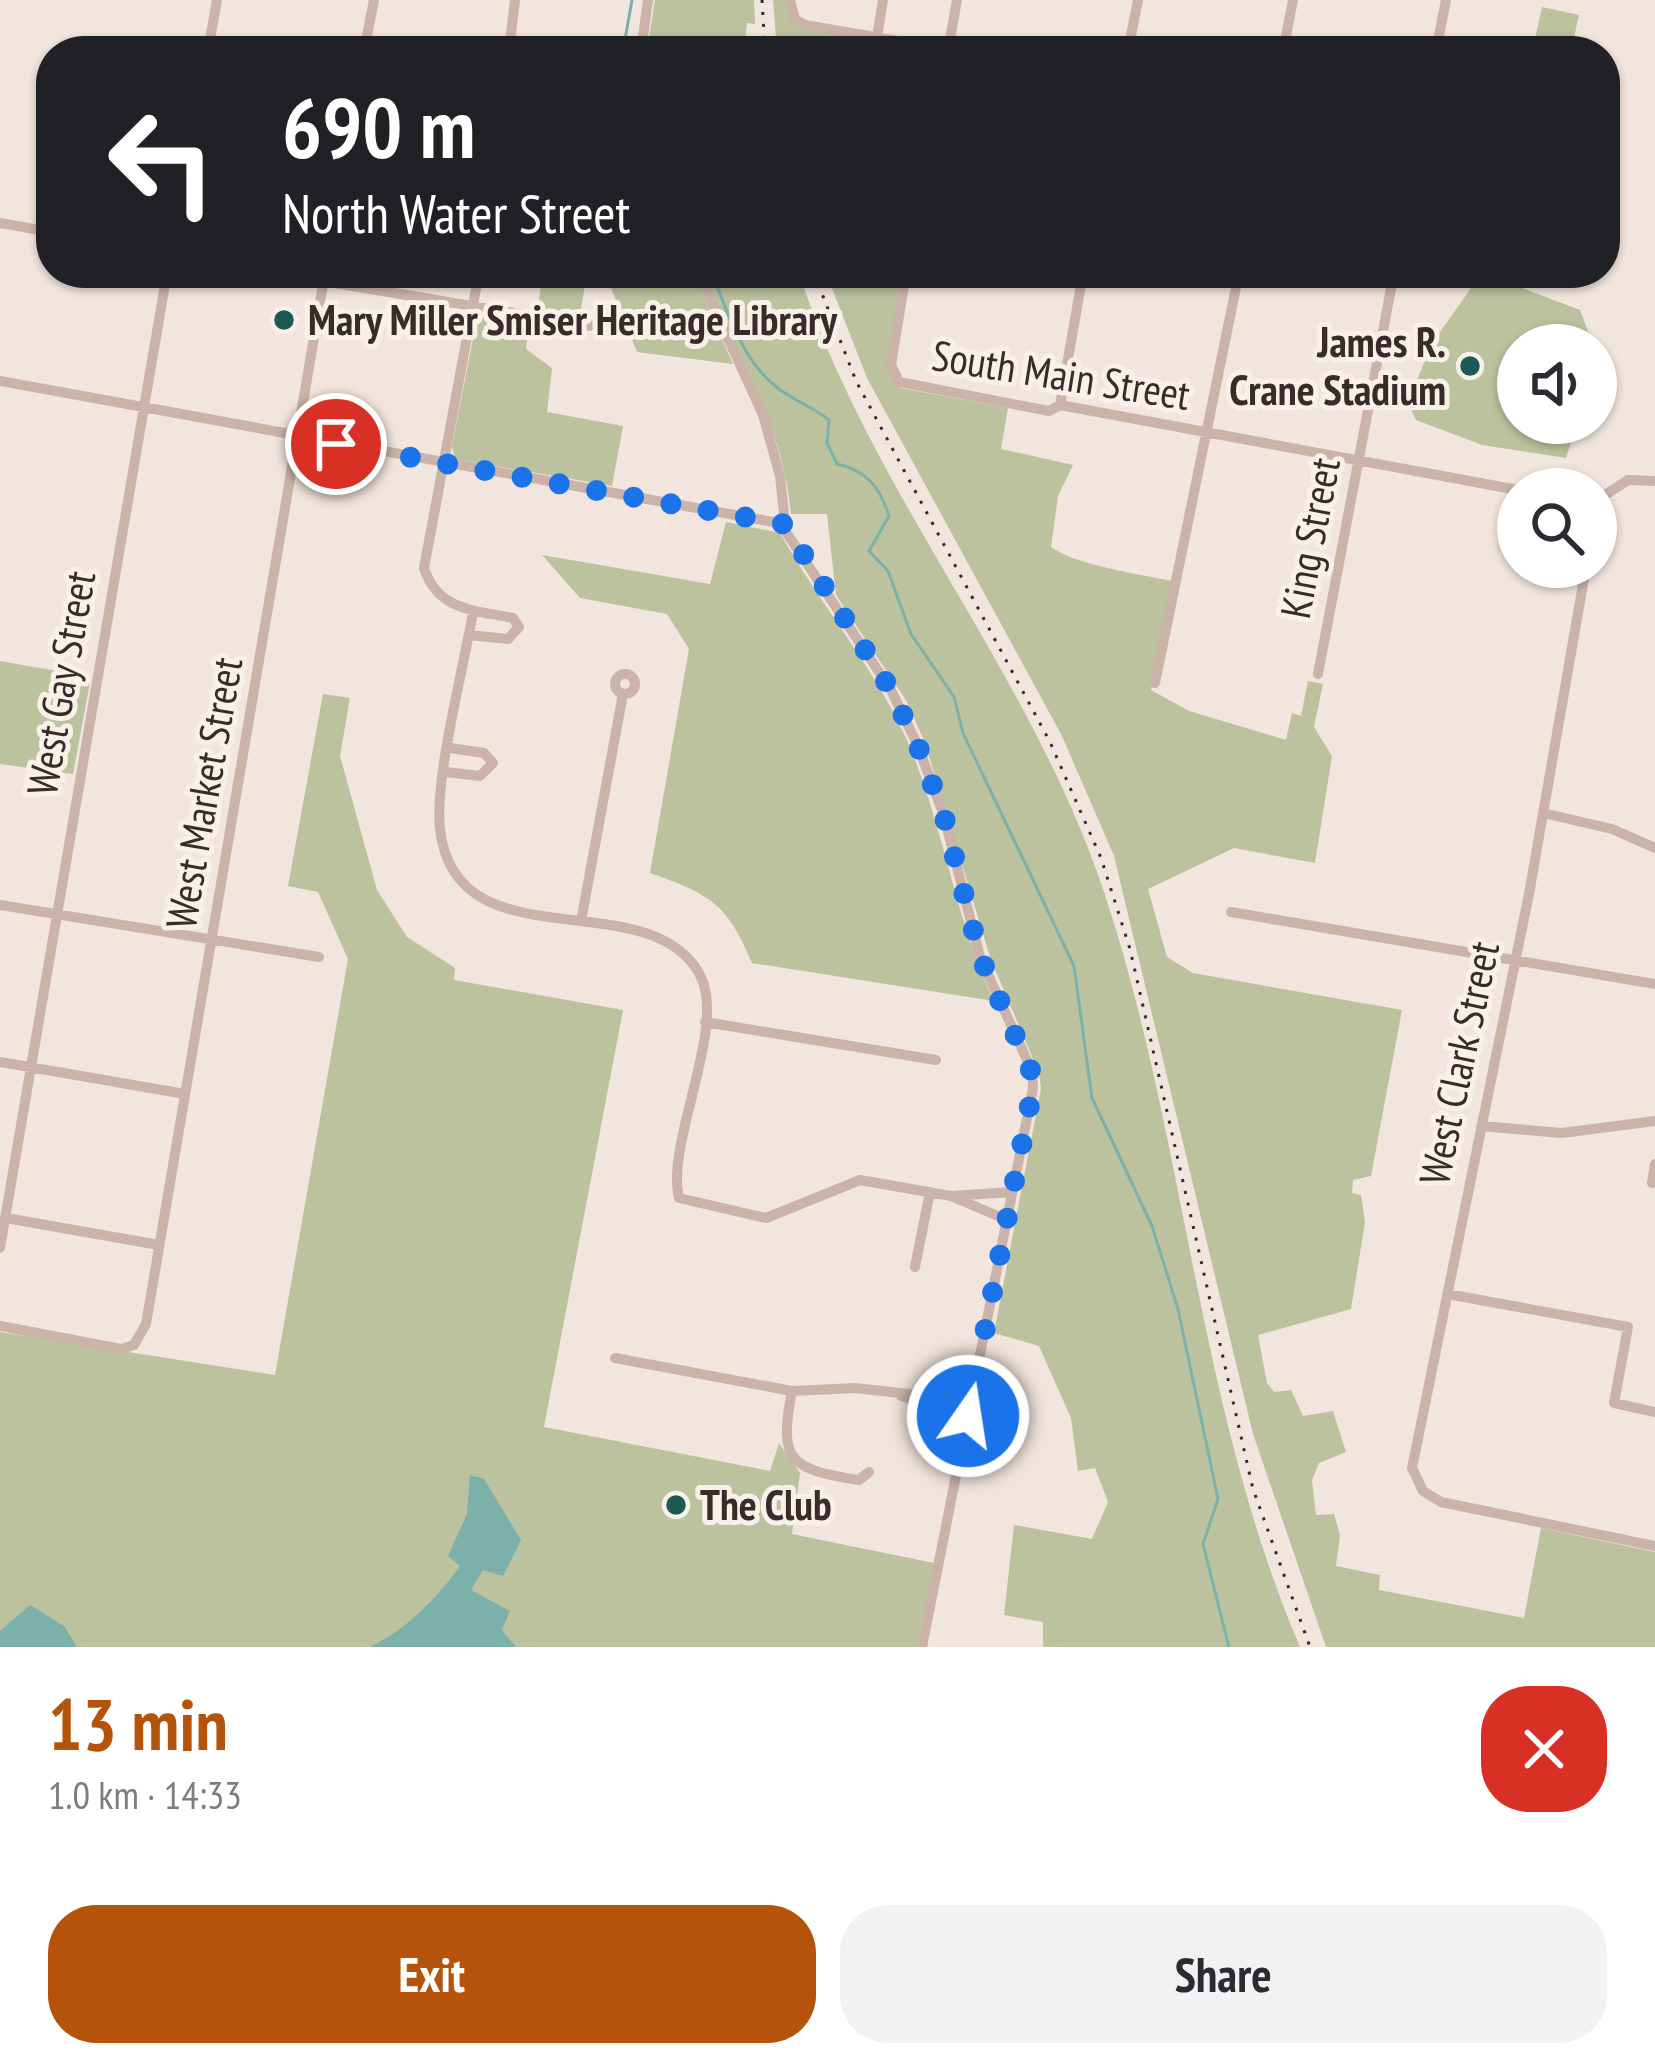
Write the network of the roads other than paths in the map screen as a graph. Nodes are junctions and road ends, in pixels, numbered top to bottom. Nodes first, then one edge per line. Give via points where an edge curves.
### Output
1 (217, 0) edge
2 (374, 0) edge
3 (515, 0) edge
4 (648, 0) edge
5 (790, 0) edge
6 (883, 0) edge
7 (957, 0) edge
8 (1138, 0) edge
9 (1293, 0) edge
10 (1446, 0) edge
11 (211, 36) edge
12 (367, 36) edge
13 (510, 36) edge
14 (643, 36) edge
15 (872, 36) edge
16 (877, 36) edge
17 (953, 36) edge
18 (1131, 36) edge
19 (1286, 36) edge
20 (1439, 36) edge
21 (0, 223) edge
22 (36, 229) edge
23 (164, 288) edge
24 (322, 288) edge
25 (373, 288) edge
26 (475, 288) edge
27 (705, 288) edge
28 (902, 288) edge
29 (1080, 288) edge
30 (1236, 288) edge
31 (1391, 288) edge
32 (472, 308) junction
33 (591, 326) dead end
34 (0, 381) edge
35 (1060, 405) junction
36 (143, 409) junction
37 (1207, 431) junction
38 (299, 437) junction
39 (1358, 460) junction
40 (445, 463) junction
41 (1655, 481) edge
42 (1497, 486) edge
43 (1617, 487) edge
44 (784, 524) junction
45 (1582, 588) edge
46 (473, 612) junction
47 (469, 635) junction
48 (1318, 674) dead end
49 (1155, 683) dead end
50 (623, 694) dead end
51 (450, 748) junction
52 (446, 772) junction
53 (1543, 813) junction
54 (1655, 848) edge
55 (0, 905) edge
56 (1232, 912) dead end
57 (56, 914) junction
58 (580, 921) junction
59 (212, 940) junction
60 (319, 957) dead end
61 (1513, 961) junction
62 (1655, 984) edge
63 (705, 1022) junction
64 (936, 1060) dead end
65 (0, 1062) edge
66 (33, 1068) junction
67 (185, 1094) junction
68 (1655, 1121) edge
69 (1481, 1126) junction
70 (1655, 1164) edge
71 (1652, 1183) dead end
72 (930, 1192) junction
73 (1012, 1192) junction
74 (951, 1196) junction
75 (6, 1218) junction
76 (1007, 1220) junction
77 (159, 1244) junction
78 (0, 1248) edge
79 (915, 1267) dead end
80 (1447, 1294) junction
81 (0, 1326) edge
82 (615, 1358) dead end
83 (792, 1391) junction
84 (898, 1395) junction
85 (970, 1401) junction
86 (1655, 1412) edge
87 (968, 1416) junction
88 (868, 1472) dead end
89 (1655, 1546) edge
90 (922, 1647) edge

1 - 11 street
2 - 12 street
3 - 13 street
4 - 14 street
5 - 15 street via 795,19
6 - 16 street
7 - 17 street
8 - 18 street
9 - 19 street
10 - 20 street
21 - 22 street
23 - 36 street, West Gay Street
24 - 38 street, West Market Street
25 - 32 street
26 - 32 street
27 - 44 street via 763,415
28 - 35 street, South Main Street via 891,364 899,382 1049,411
29 - 35 street
30 - 37 street
31 - 39 street, King Street
32 - 33 street
32 - 40 street
34 - 36 street
35 - 37 street, South Main Street
36 - 38 street
36 - 57 street, West Gay Street
37 - 39 street, South Main Street
37 - 49 street
38 - 40 street
38 - 59 street, West Market Street
39 - 42 street, South Main Street
39 - 48 street, King Street
40 - 44 street
40 - 46 street via 424,568 434,592
41 - 43 street
44 - 73 street via 891,690 944,816 980,956 1031,1071
45 - 53 street, West Clark Street
46 - 47 street
46 - 47 street via 513,618 518,627 508,639
47 - 51 street
50 - 58 street
51 - 52 street
51 - 52 street via 484,753 493,763 480,776
52 - 58 street via 440,831 454,871 501,908
53 - 54 street
53 - 61 street, West Clark Street
55 - 57 street
56 - 61 street
57 - 59 street
57 - 66 street, West Gay Street
58 - 63 street via 650,935 682,952 703,978
59 - 60 street
59 - 67 street, West Market Street
61 - 62 street
61 - 69 street, West Clark Street
63 - 64 street
63 - 72 street via 677,1189 685,1202 766,1218 860,1180
65 - 66 street
66 - 67 street
66 - 75 street, West Gay Street
67 - 77 street, West Market Street
68 - 69 street via 1562,1133
69 - 80 street, West Clark Street
70 - 71 street
72 - 74 street
72 - 79 street
73 - 74 street
73 - 76 street
74 - 76 street
75 - 77 street
75 - 78 street, West Gay Street
76 - 85 street
77 - 81 street, West Market Street via 146,1324 134,1345
80 - 86 street via 1628,1327 1614,1403
80 - 89 street, West Clark Street via 1413,1475 1423,1491 1441,1502
82 - 83 street
83 - 84 street
83 - 88 street via 784,1441 792,1459 820,1474 859,1480
84 - 85 street
84 - 87 street
85 - 87 street
87 - 90 street

